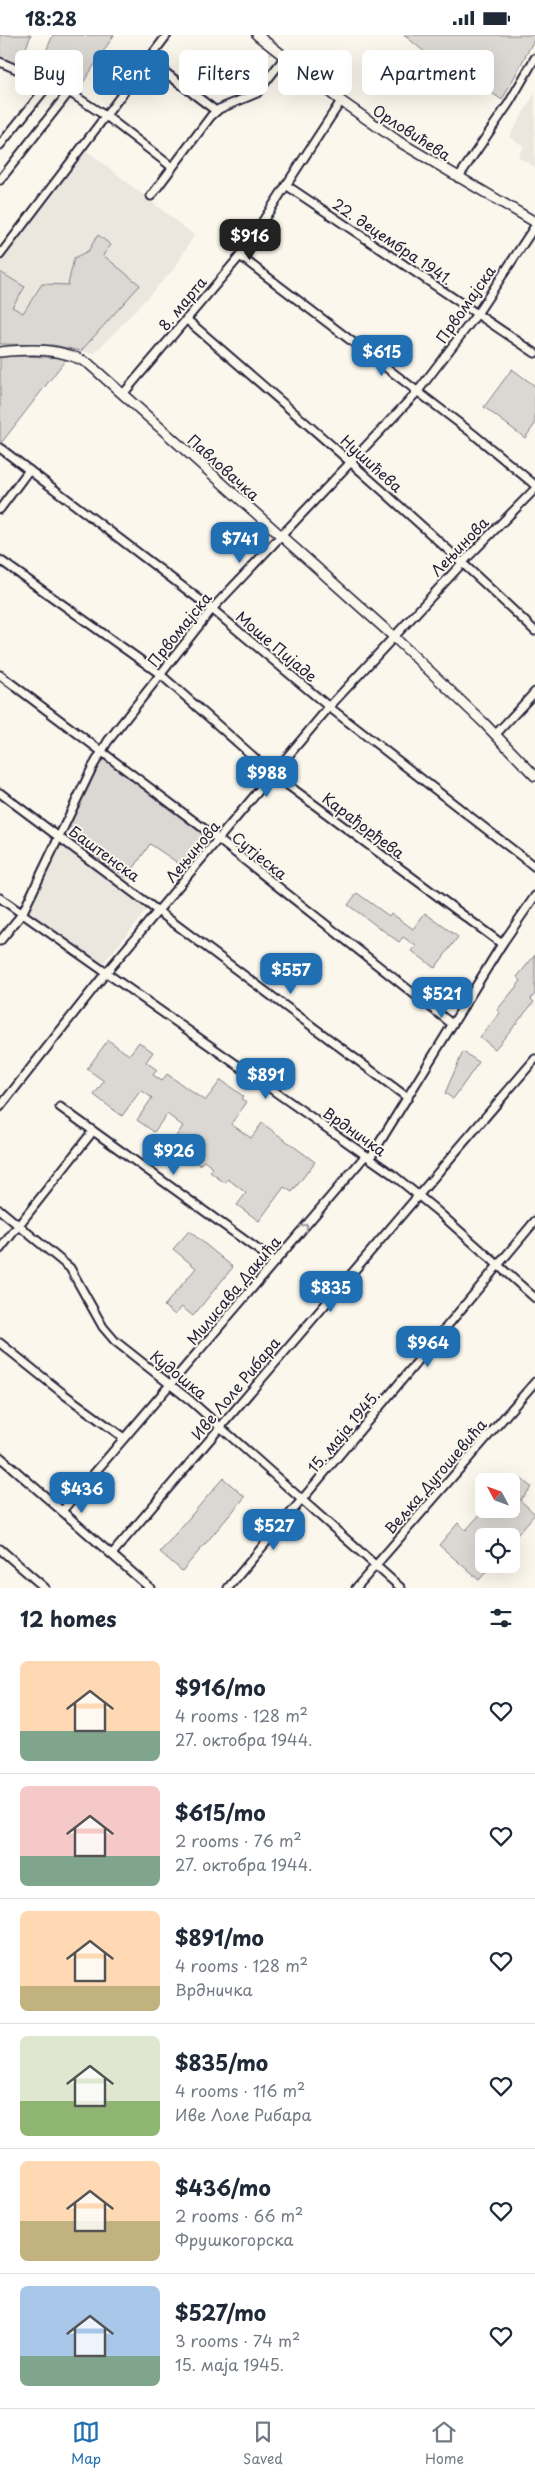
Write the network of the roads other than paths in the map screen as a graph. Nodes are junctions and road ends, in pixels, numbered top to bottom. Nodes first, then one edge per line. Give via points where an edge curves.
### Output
1 (167, 35) edge
2 (257, 35) edge
3 (156, 50) edge
4 (278, 52) edge
5 (535, 58) edge
6 (0, 62) edge
7 (278, 66) edge
8 (15, 68) edge
9 (169, 75) edge
10 (40, 95) edge
11 (67, 95) edge
12 (73, 95) edge
13 (123, 95) edge
14 (333, 95) edge
15 (341, 101) junction
16 (216, 111) junction
17 (106, 117) junction
18 (0, 145) edge
19 (172, 167) junction
20 (458, 178) junction
21 (0, 180) edge
22 (286, 185) junction
23 (151, 196) dead end
24 (535, 222) edge
25 (535, 226) edge
26 (0, 255) edge
27 (240, 256) junction
28 (477, 314) junction
29 (186, 319) junction
30 (0, 352) edge
31 (535, 353) edge
32 (418, 391) junction
33 (123, 394) junction
34 (0, 448) edge
35 (351, 463) junction
36 (29, 470) junction
37 (535, 485) edge
38 (535, 489) edge
39 (0, 509) edge
40 (281, 537) junction
41 (0, 560) edge
42 (463, 562) junction
43 (212, 609) junction
44 (535, 631) edge
45 (393, 636) junction
46 (160, 674) junction
47 (0, 675) edge
48 (535, 692) edge
49 (330, 707) junction
50 (496, 734) junction
51 (102, 750) junction
52 (273, 774) junction
53 (535, 775) edge
54 (0, 793) edge
55 (59, 836) junction
56 (219, 840) junction
57 (535, 867) edge
58 (535, 896) edge
59 (0, 898) edge
60 (160, 911) junction
61 (22, 914) junction
62 (0, 941) edge
63 (502, 944) junction
64 (106, 974) junction
65 (452, 1024) junction
66 (535, 1059) edge
67 (408, 1098) junction
68 (0, 1107) edge
69 (60, 1107) dead end
70 (93, 1131) junction
71 (368, 1157) junction
72 (418, 1195) junction
73 (0, 1210) edge
74 (535, 1221) edge
75 (20, 1225) junction
76 (0, 1249) edge
77 (275, 1262) junction
78 (499, 1265) junction
79 (535, 1298) edge
80 (0, 1343) edge
81 (535, 1383) edge
82 (171, 1384) junction
83 (220, 1427) junction
84 (124, 1438) junction
85 (0, 1457) edge
86 (303, 1500) junction
87 (62, 1511) junction
88 (0, 1549) edge
89 (112, 1554) junction
90 (375, 1565) junction
91 (45, 1588) edge
92 (150, 1588) edge
93 (228, 1588) edge
94 (356, 1588) edge
95 (401, 1588) edge

1 - 3 street
2 - 4 street, Орловићева
5 - 20 street
6 - 8 street
7 - 16 street via 257,93
9 - 16 street
10 - 18 street
11 - 21 street
12 - 17 street
13 - 17 street
14 - 15 street, Орловићева
15 - 20 street, Орловићева
15 - 22 street, 8. марта
16 - 19 street
17 - 19 street
17 - 26 street
19 - 23 street
20 - 24 street, Орловићева
22 - 27 street, 8. марта
22 - 28 street, 22. децембра 1941.
25 - 28 street, Првомајска
27 - 29 street, 8. марта
27 - 32 street
28 - 31 street, 22. децембра 1941.
28 - 32 street, Првомајска
29 - 33 street, 8. марта
29 - 35 street, Нушићева
30 - 33 street, Павловачка via 36,350 71,355 88,364
32 - 35 street, Првомајска
32 - 37 street
33 - 40 street, Павловачка
34 - 36 street, Моше Пијаде
35 - 40 street, Првомајска
35 - 42 street, Нушићева
36 - 39 street
36 - 43 street, Моше Пијаде
38 - 42 street, Лењинова
40 - 43 street, Првомајска
40 - 45 street, Павловачка
41 - 46 street, Карађорђева
42 - 44 street, Нушићева
42 - 45 street, Лењинова
43 - 46 street, Првомајска
43 - 49 street, Моше Пијаде
45 - 49 street, Лењинова
45 - 50 street, Павловачка
46 - 51 street, Првомајска
46 - 52 street, Карађорђева
47 - 51 street, Сутјеска
48 - 50 street
49 - 52 street, Лењинова
49 - 57 street, Моше Пијаде
50 - 53 street, Павловачка
51 - 55 street, Првомајска
51 - 56 street, Сутјеска
52 - 56 street, Лењинова
52 - 63 street, Карађорђева
54 - 55 street, Баштенска
55 - 60 street, Баштенска
55 - 61 street, Првомајска
56 - 60 street, Лењинова
56 - 65 street, Сутјеска
58 - 63 street, Милисава Дакића
59 - 61 street, Врдничка
60 - 64 street, Лењинова
60 - 67 street, Баштенска
61 - 62 street, Првомајска
61 - 64 street, Врдничка
63 - 65 street, Милисава Дакића
64 - 68 street, Лењинова
64 - 71 street, Врдничка
65 - 67 street, Милисава Дакића
66 - 72 street, Иве Лоле Рибара
67 - 71 street, Милисава Дакића
69 - 70 street
70 - 75 street
70 - 77 street
71 - 72 street, Врдничка
77 -> 71 street, Милисава Дакића
72 - 78 street, Врдничка
72 - 83 street, Иве Лоле Рибара
73 - 75 street, Кудошка
74 - 78 street, 15. маја 1945.
75 - 76 street
75 - 82 street, Кудошка via 70,1268 97,1317 115,1341
77 - 82 street, Милисава Дакића
78 - 79 street, Врдничка
78 - 86 street, 15. маја 1945.
80 - 84 street
81 - 90 street, Вељка Дугошевића
82 - 83 street, Кудошка
82 - 84 street, Милисава Дакића
83 - 86 street, Кудошка
83 - 89 street, Иве Лоле Рибара
84 - 87 street, Милисава Дакића
85 - 87 street
86 - 90 street, Кудошка
86 - 93 street, 15. маја 1945.
87 - 89 street
88 - 91 street
89 - 92 street
90 - 94 street, Вељка Дугошевића
90 - 95 street, Кудошка

